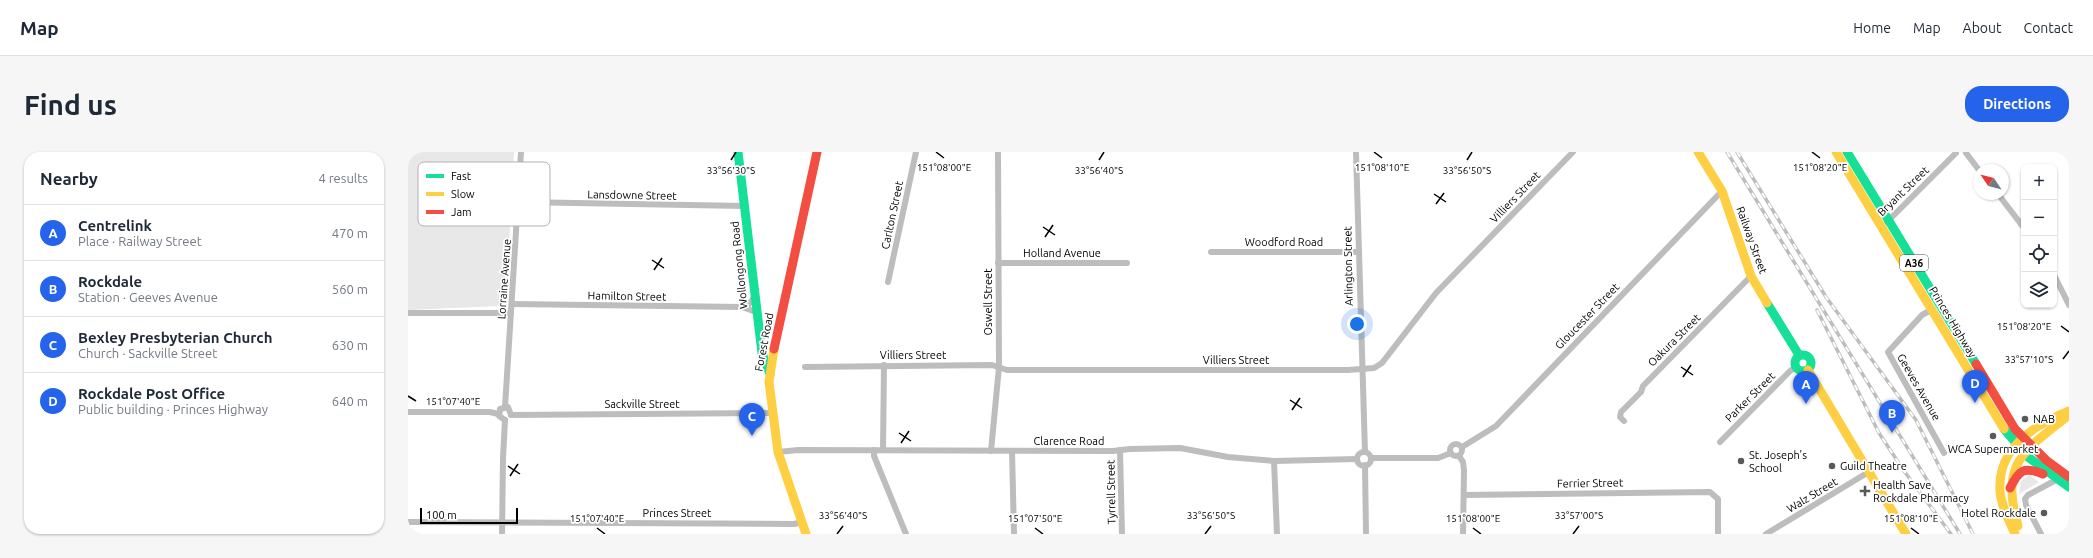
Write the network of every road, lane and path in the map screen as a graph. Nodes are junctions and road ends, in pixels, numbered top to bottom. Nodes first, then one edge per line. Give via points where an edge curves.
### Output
1 (521, 152) edge
2 (738, 152) edge
3 (817, 152) edge
4 (916, 152) edge
5 (998, 152) edge
6 (1356, 152) edge
7 (1573, 152) edge
8 (1698, 152) edge
9 (1836, 152) edge
10 (1847, 152) edge
11 (1956, 152) edge
12 (1966, 153) edge
13 (520, 162) edge
14 (1974, 164) edge
15 (1722, 191) junction
16 (2003, 200) edge
17 (550, 203) edge
18 (745, 206) junction
19 (1884, 224) junction
20 (2021, 224) edge
21 (517, 226) edge
22 (1211, 252) dead end
23 (1357, 252) junction
24 (998, 263) junction
25 (1127, 263) dead end
26 (1751, 276) junction
27 (2057, 281) edge
28 (888, 282) dead end
29 (756, 295) junction
30 (512, 304) junction
31 (1939, 305) junction
32 (2069, 305) edge
33 (742, 307) junction
34 (1931, 310) junction
35 (756, 312) junction
36 (408, 313) edge
37 (511, 313) junction
38 (1800, 356) junction
39 (884, 365) junction
40 (805, 366) dead end
41 (998, 367) junction
42 (1796, 367) junction
43 (1361, 370) junction
44 (1808, 370) junction
45 (770, 374) junction
46 (505, 406) junction
47 (2069, 411) edge
48 (408, 412) edge
49 (772, 413) junction
50 (498, 414) junction
51 (512, 414) junction
52 (2069, 416) edge
53 (505, 420) junction
54 (1624, 421) dead end
55 (2022, 438) junction
56 (1720, 442) dead end
57 (2014, 445) junction
58 (2030, 446) junction
59 (1462, 447) junction
60 (874, 450) junction
61 (884, 450) junction
62 (1120, 450) junction
63 (1012, 451) junction
64 (778, 452) junction
65 (991, 452) junction
66 (1365, 452) junction
67 (1944, 452) dead end
68 (1451, 453) junction
69 (2023, 453) junction
70 (1459, 456) junction
71 (1358, 458) junction
72 (1371, 458) junction
73 (1274, 461) junction
74 (1365, 466) junction
75 (1867, 473) junction
76 (2069, 477) edge
77 (2056, 480) junction
78 (2069, 487) edge
79 (2010, 488) junction
80 (1464, 495) junction
81 (408, 522) edge
82 (502, 522) junction
83 (802, 522) junction
84 (502, 534) edge
85 (806, 534) edge
86 (906, 534) edge
87 (1014, 534) edge
88 (1122, 534) edge
89 (1277, 534) edge
90 (1366, 534) edge
91 (1463, 534) edge
92 (1718, 534) edge
93 (1766, 534) edge
94 (1906, 534) edge
95 (2015, 534) edge
96 (2020, 534) edge
97 (2041, 534) edge

1 - 13 street, Lorraine Avenue
2 - 18 main road, Wollongong Road
3 - 45 main road, Forest Road
4 - 28 street, Carlton Street
5 - 24 street, Oswell Street
6 - 23 street, Arlington Street
7 - 43 street, Villiers Street via 1436,293 1382,363 1377,367
8 - 15 main road, Railway Street
9 - 19 main road, Princes Highway / A36
10 - 19 main road, Princes Highway / A36
11 - 12 street via 1962,155
11 - 19 street, Bryant Street
12 - 14 street
15 - 26 main road, Railway Street
15 - 59 street, Gloucester Street via 1496,426
16 - 20 street
17 - 18 street, Lansdowne Street
18 - 29 main road, Wollongong Road
19 - 31 main road, Princes Highway / A36
19 - 34 main road, Princes Highway / A36
21 - 30 street, Lorraine Avenue
22 - 23 street, Woodford Road
23 - 43 street, Arlington Street
24 - 25 street, Holland Avenue
24 - 41 street, Oswell Street
26 - 38 main road, Railway Street
26 - 54 street, Oakura Street via 1643,386 1641,392 1621,412 1620,417
27 - 32 street
29 - 33 street via 749,304
29 - 35 main road, Wollongong Road
30 - 33 street, Hamilton Street
30 - 37 street, Lorraine Avenue
31 - 34 street, Geeves Avenue
31 - 55 main road, Princes Highway / A36
33 - 35 street, Hamilton Street
34 - 57 main road, Princes Highway / A36
34 - 67 street, Geeves Avenue via 1922,315 1888,352
35 - 45 main road, Wollongong Road via 762,353
36 - 37 street
37 - 46 street, Lorraine Avenue
38 - 42 main road via 1796,359
38 - 44 main road via 1810,358 1811,366
39 - 40 street, Villiers Street
39 - 41 street, Villiers Street
39 - 61 street
41 - 43 street, Villiers Street via 1006,370
41 - 65 street, Oswell Street
42 - 44 main road via 1800,371
42 - 56 street, Parker Street
43 - 66 street, Arlington Street
44 - 75 main road
45 - 49 main road, Forest Road
46 - 50 street
46 - 51 street
47 - 55 main road via 2038,425
48 - 50 street
49 - 51 street, Sackville Street
49 - 64 main road, Forest Road
50 - 53 street
51 - 53 street
52 - 58 main road
53 - 82 street
55 - 57 main road
55 - 58 main road, Princes Highway / A36
57 - 69 main road, Princes Highway / A36
57 - 95 main road via 2005,461 2000,485 2005,510
58 - 69 main road
58 - 76 main road, Princes Highway / A36
59 - 68 street via 1458,444 1453,445 1450,448
59 - 70 street
60 - 61 street, Clarence Road
60 - 64 street, Clarence Road
60 - 86 street
61 - 65 street, Clarence Road
62 - 63 street, Clarence Road
62 - 73 street, Clarence Road via 1180,448 1228,457
62 - 88 street, Tyrrell Street
63 - 65 street, Clarence Road
63 - 87 street
64 - 83 main road, Forest Road
66 - 71 street
66 - 72 street
68 - 70 street via 1453,456
68 - 72 street via 1438,458
69 - 77 main road, Princes Highway / A36
69 - 79 main road via 2014,470
70 - 80 street via 1463,462
71 - 73 street, Clarence Road
71 - 74 street via 1360,464
72 - 74 street via 1370,463
73 - 89 street
74 - 90 street
75 - 93 street, Walz Street
75 - 94 main road
77 - 78 main road, Princes Highway / A36
77 - 79 main road via 2028,468 2020,472
77 - 97 street via 2025,499
79 - 96 main road via 2012,507
80 - 91 street
80 - 92 street, Ferrier Street via 1708,492 1715,494 1719,502
81 - 82 street, Princes Street
82 - 83 street, Princes Street
82 - 84 street
83 - 85 main road, Forest Road

